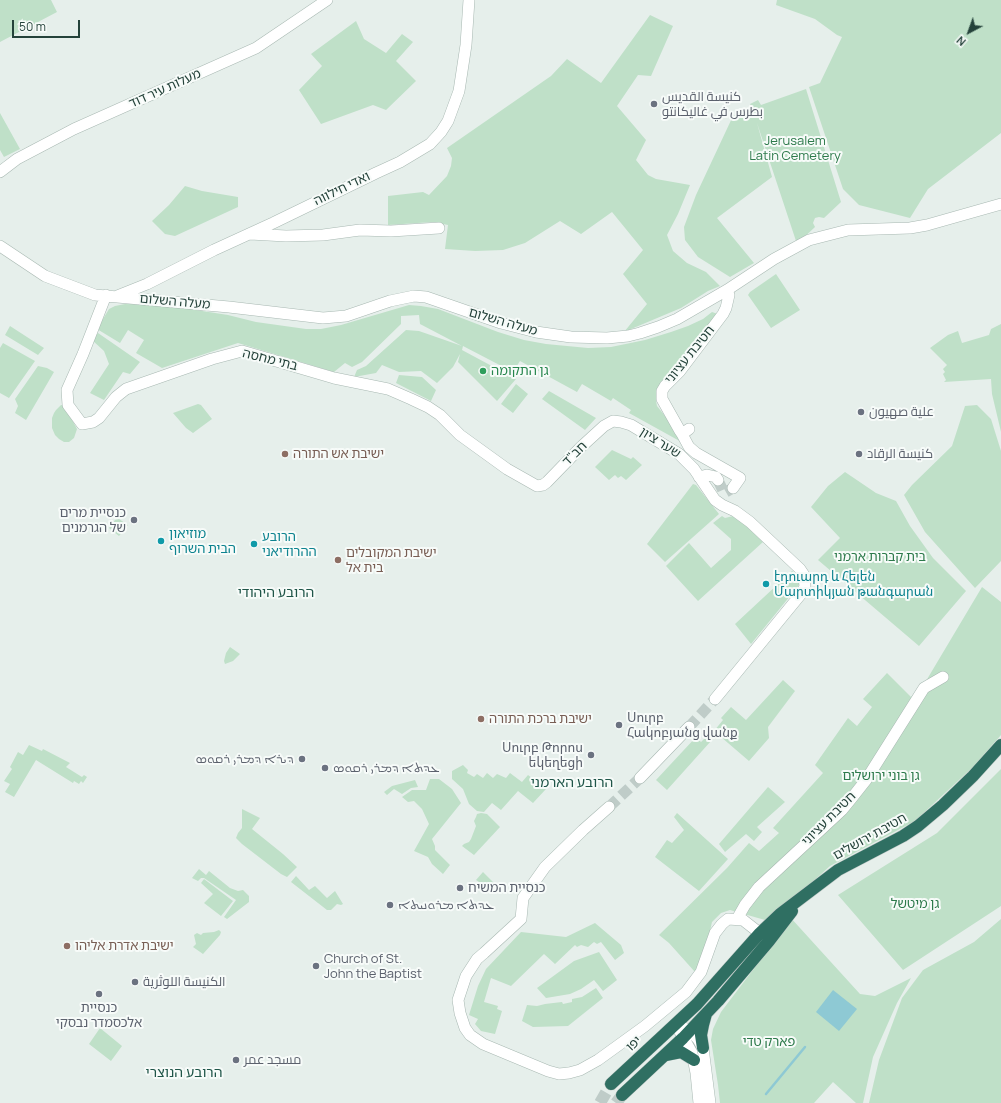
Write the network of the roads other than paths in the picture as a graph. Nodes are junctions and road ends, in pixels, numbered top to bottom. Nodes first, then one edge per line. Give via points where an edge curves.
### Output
1 (327, 0) edge
2 (469, 0) edge
3 (0, 172) edge
4 (1001, 204) edge
5 (439, 228) dead end
6 (249, 234) junction
7 (0, 238) edge
8 (0, 246) edge
9 (727, 290) junction
10 (110, 296) junction
11 (613, 421) joint
12 (700, 477) junction
13 (718, 480) tunnel mouth
14 (537, 486) joint
15 (733, 488) dead end
16 (943, 676) dead end
17 (715, 699) tunnel mouth
18 (689, 727) tunnel mouth
19 (1001, 745) edge
20 (640, 778) tunnel mouth
21 (609, 807) tunnel mouth
22 (801, 899) junction
23 (737, 919) junction
24 (760, 933) junction
25 (769, 941) junction
26 (707, 1012) junction
27 (676, 1024) junction
28 (686, 1035) junction
29 (703, 1048) junction
30 (665, 1055) junction
31 (694, 1060) junction
32 (611, 1084) tunnel mouth
33 (622, 1096) tunnel mouth
34 (700, 1103) edge
35 (710, 1103) edge

1 - 3 street, מעלות עיר דוד via 256,48 74,129 17,159
2 - 6 street, ואדי חילווה via 459,91 448,120 430,144 400,162
4 - 9 street, מעלה השלום via 927,225 881,230 848,230 809,240 774,258
5 - 6 street via 360,230 323,235
6 - 10 street, ואדי חילווה via 147,284
7 - 10 street, מעלה השלום via 52,273
8 - 10 street, מעלה השלום via 52,280 88,294
9 - 10 street, מעלה השלום via 658,327 628,336 607,338 571,337 536,332 501,323 426,297 414,296 390,301 346,316 330,318
9 - 15 street, חטיבת עציוני via 729,295 723,314 680,371 665,386 662,399 686,432 689,447 740,478
10 - 14 street, בתי מחסה via 67,390 68,405 82,424 99,418 126,389 242,351 334,378 399,393 440,415 460,436 507,469
11 - 12 street, שער ציון via 631,425 679,454
11 - 14 street, חב"ד via 581,447 548,482
12 - 13 street via 707,475
12 - 17 street, שער ציון via 715,500 750,522 800,569 805,582 795,602
16 - 23 street, חטיבת עציוני via 924,688 866,780 851,799 832,820 759,887 744,904
18 - 20 street
19 - 22 highway, חטיבת ירושלים via 973,776 918,826 838,870
21 - 23 street via 545,867 523,898 521,919 477,959 466,976 458,1000 460,1013 466,1030 478,1041 559,1074 590,1065 686,992 701,972 715,932 728,919
22 - 24 highway, חטיבת ירושלים
22 - 25 highway, חטיבת ירושלים
23 - 24 street via 743,920
24 - 25 street
24 - 27 highway, חטיבת ירושלים
25 - 26 highway, חטיבת ירושלים
26 - 28 highway, חטיבת ירושלים
26 - 29 highway via 702,1025
27 - 28 street
27 - 32 highway, יפו
28 - 29 street via 698,1039
28 - 30 highway
28 - 31 street
29 - 35 street
30 - 31 highway via 681,1052
30 - 33 highway
31 - 34 street

